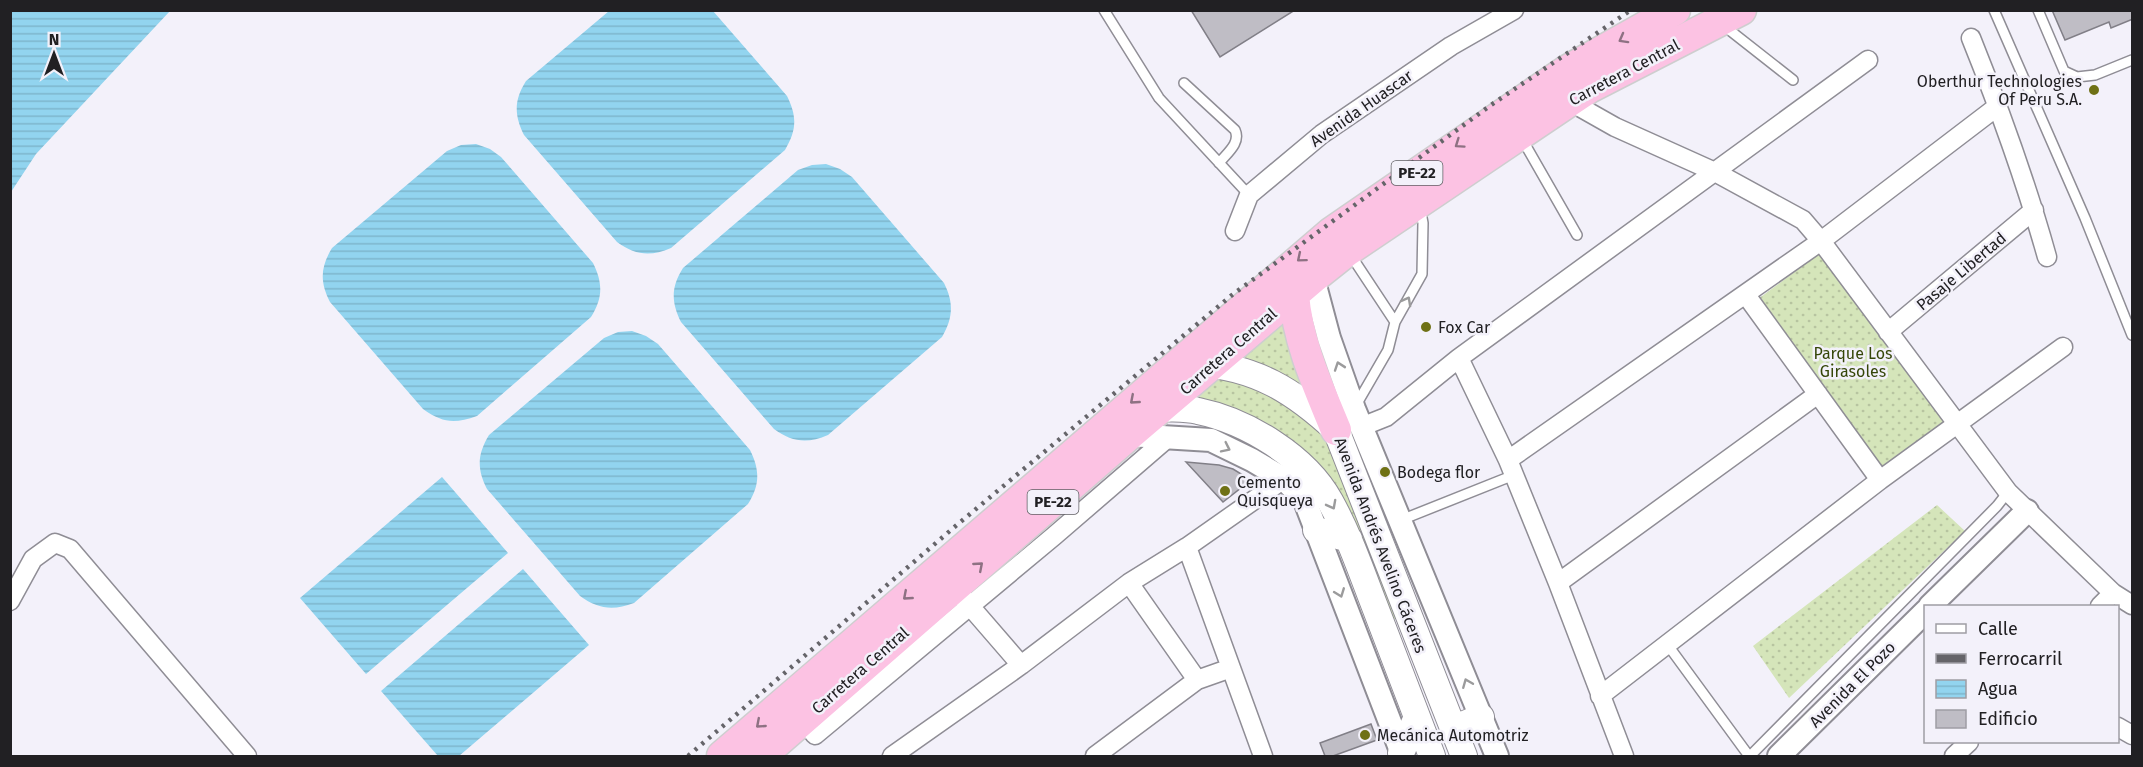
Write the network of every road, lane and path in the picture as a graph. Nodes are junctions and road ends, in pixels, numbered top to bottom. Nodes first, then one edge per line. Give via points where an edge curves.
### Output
1 (1104, 10) edge
2 (1514, 10) edge
3 (1675, 10) edge
4 (1994, 10) edge
5 (2038, 10) edge
6 (1730, 16) edge
7 (1971, 38) dead end
8 (1868, 60) dead end
9 (2133, 60) edge
10 (1793, 80) dead end
11 (1184, 83) dead end
12 (1569, 101) junction
13 (1998, 106) junction
14 (1519, 134) junction
15 (1219, 163) junction
16 (1715, 172) junction
17 (1249, 195) junction
18 (1419, 201) junction
19 (2034, 210) junction
20 (1235, 231) dead end
21 (1577, 235) dead end
22 (1821, 241) junction
23 (1347, 251) junction
24 (2047, 257) dead end
25 (1303, 286) junction
26 (1746, 294) junction
27 (1395, 322) junction
28 (1888, 332) junction
29 (2133, 335) edge
30 (2063, 346) dead end
31 (1459, 358) junction
32 (1179, 362) junction
33 (1213, 364) junction
34 (1818, 394) junction
35 (1161, 408) junction
36 (1350, 422) junction
37 (1956, 425) junction
38 (1130, 435) junction
39 (1170, 436) junction
40 (1511, 468) junction
41 (1284, 479) junction
42 (1880, 480) junction
43 (2008, 492) junction
44 (2027, 511) junction
45 (1401, 520) junction
46 (1009, 525) junction
47 (1316, 530) junction
48 (1349, 539) junction
49 (1187, 547) junction
50 (1130, 583) junction
51 (1558, 583) junction
52 (2113, 593) junction
53 (962, 597) junction
54 (10, 601) edge
55 (2133, 604) edge
56 (1931, 605) edge
57 (2101, 605) edge
58 (1924, 613) edge
59 (1412, 623) junction
60 (1386, 637) junction
61 (1667, 644) junction
62 (1021, 665) junction
63 (1231, 668) junction
64 (1197, 680) junction
65 (1600, 696) junction
66 (1417, 717) junction
67 (1481, 717) junction
68 (2119, 727) edge
69 (1453, 729) junction
70 (2133, 735) edge
71 (1967, 743) edge
72 (1402, 755) edge
73 (247, 756) edge
74 (722, 756) edge
75 (761, 756) edge
76 (892, 756) edge
77 (1095, 756) edge
78 (1263, 756) edge
79 (1432, 756) edge
80 (1464, 756) edge
81 (1497, 756) edge
82 (1624, 756) edge
83 (1749, 756) edge
84 (1779, 756) edge
85 (1954, 756) edge

1 - 15 lane via 1159,98
2 - 17 street, Avenida Huascar via 1451,46 1322,134
3 -> 32 highway, Carretera Central / PE-22 via 1566,70 1332,232
4 - 29 lane
5 - 9 lane via 2064,70 2077,77 2095,75
6 - 10 lane
6 - 12 highway, Carretera Central / PE-22
7 - 13 street
8 - 16 street
11 - 15 lane via 1238,134
12 - 14 highway, Carretera Central / PE-22
12 - 16 street via 1615,127
13 - 19 street
13 - 22 street
14 - 18 highway, Carretera Central / PE-22
14 - 21 lane
15 - 17 lane
16 - 22 street via 1803,220
16 - 31 street
17 - 20 street, Avenida Huascar
18 - 23 highway, Carretera Central / PE-22
27 -> 18 lane via 1422,274 1423,223
19 - 24 street
19 - 28 street, Pasaje Libertad
22 - 26 street
22 - 28 street
23 - 25 highway, Carretera Central / PE-22
23 - 27 lane
25 - 33 highway, Carretera Central / PE-22
36 -> 25 highway via 1304,349 1296,321
26 - 34 street
26 - 40 street
27 - 36 lane via 1388,350
28 - 37 street
30 - 37 street
31 - 36 street via 1386,417
31 - 40 street
32 - 33 main road, Avenida Andrés Avelino Cáceres
32 -> 46 highway, Carretera Central / PE-22
33 - 35 highway, Carretera Central / PE-22
33 - 36 main road, Avenida Andrés Avelino Cáceres via 1249,373
34 - 42 street
34 - 51 street
35 - 38 highway, Carretera Central / PE-22
35 -> 48 main road, Avenida Andrés Avelino Cáceres via 1196,410 1223,418 1285,451 1329,500
36 - 45 street
36 - 59 main road, Avenida Andrés Avelino Cáceres
37 - 42 street
37 - 43 street
38 - 39 street
38 - 46 highway, Carretera Central / PE-22
39 -> 41 street via 1211,440
39 - 53 street
40 - 45 lane
40 - 51 street
41 - 47 street via 1305,501
41 - 49 street
42 - 61 street
43 - 44 street
43 - 83 lane
44 - 52 street
44 - 56 street
67 -> 45 street
53 -> 46 highway, Carretera Central / PE-22
46 -> 74 highway, Carretera Central / PE-22
47 - 48 main road
47 -> 72 street
48 - 60 main road, Avenida Andrés Avelino Cáceres
49 - 50 street
49 - 63 street
50 - 62 street
50 - 64 street
51 - 65 street
52 - 55 street
52 - 57 street
53 - 62 street
53 - 75 highway, Carretera Central / PE-22
54 - 73 street via 33,559 55,543 70,549
58 - 84 street, Avenida El Pozo
59 - 60 main road via 1400,623
59 - 69 main road, Avenida Andrés Avelino Cáceres
60 - 66 main road, Avenida Andrés Avelino Cáceres
61 - 65 street
61 - 83 lane
62 - 76 street
63 - 64 street
63 - 78 street
64 - 77 street
65 - 82 street
66 - 72 main road
66 - 79 main road, Avenida Andrés Avelino Cáceres
67 - 69 main road
67 - 81 street
68 - 70 street
69 - 80 main road, Avenida Andrés Avelino Cáceres
71 - 85 street

